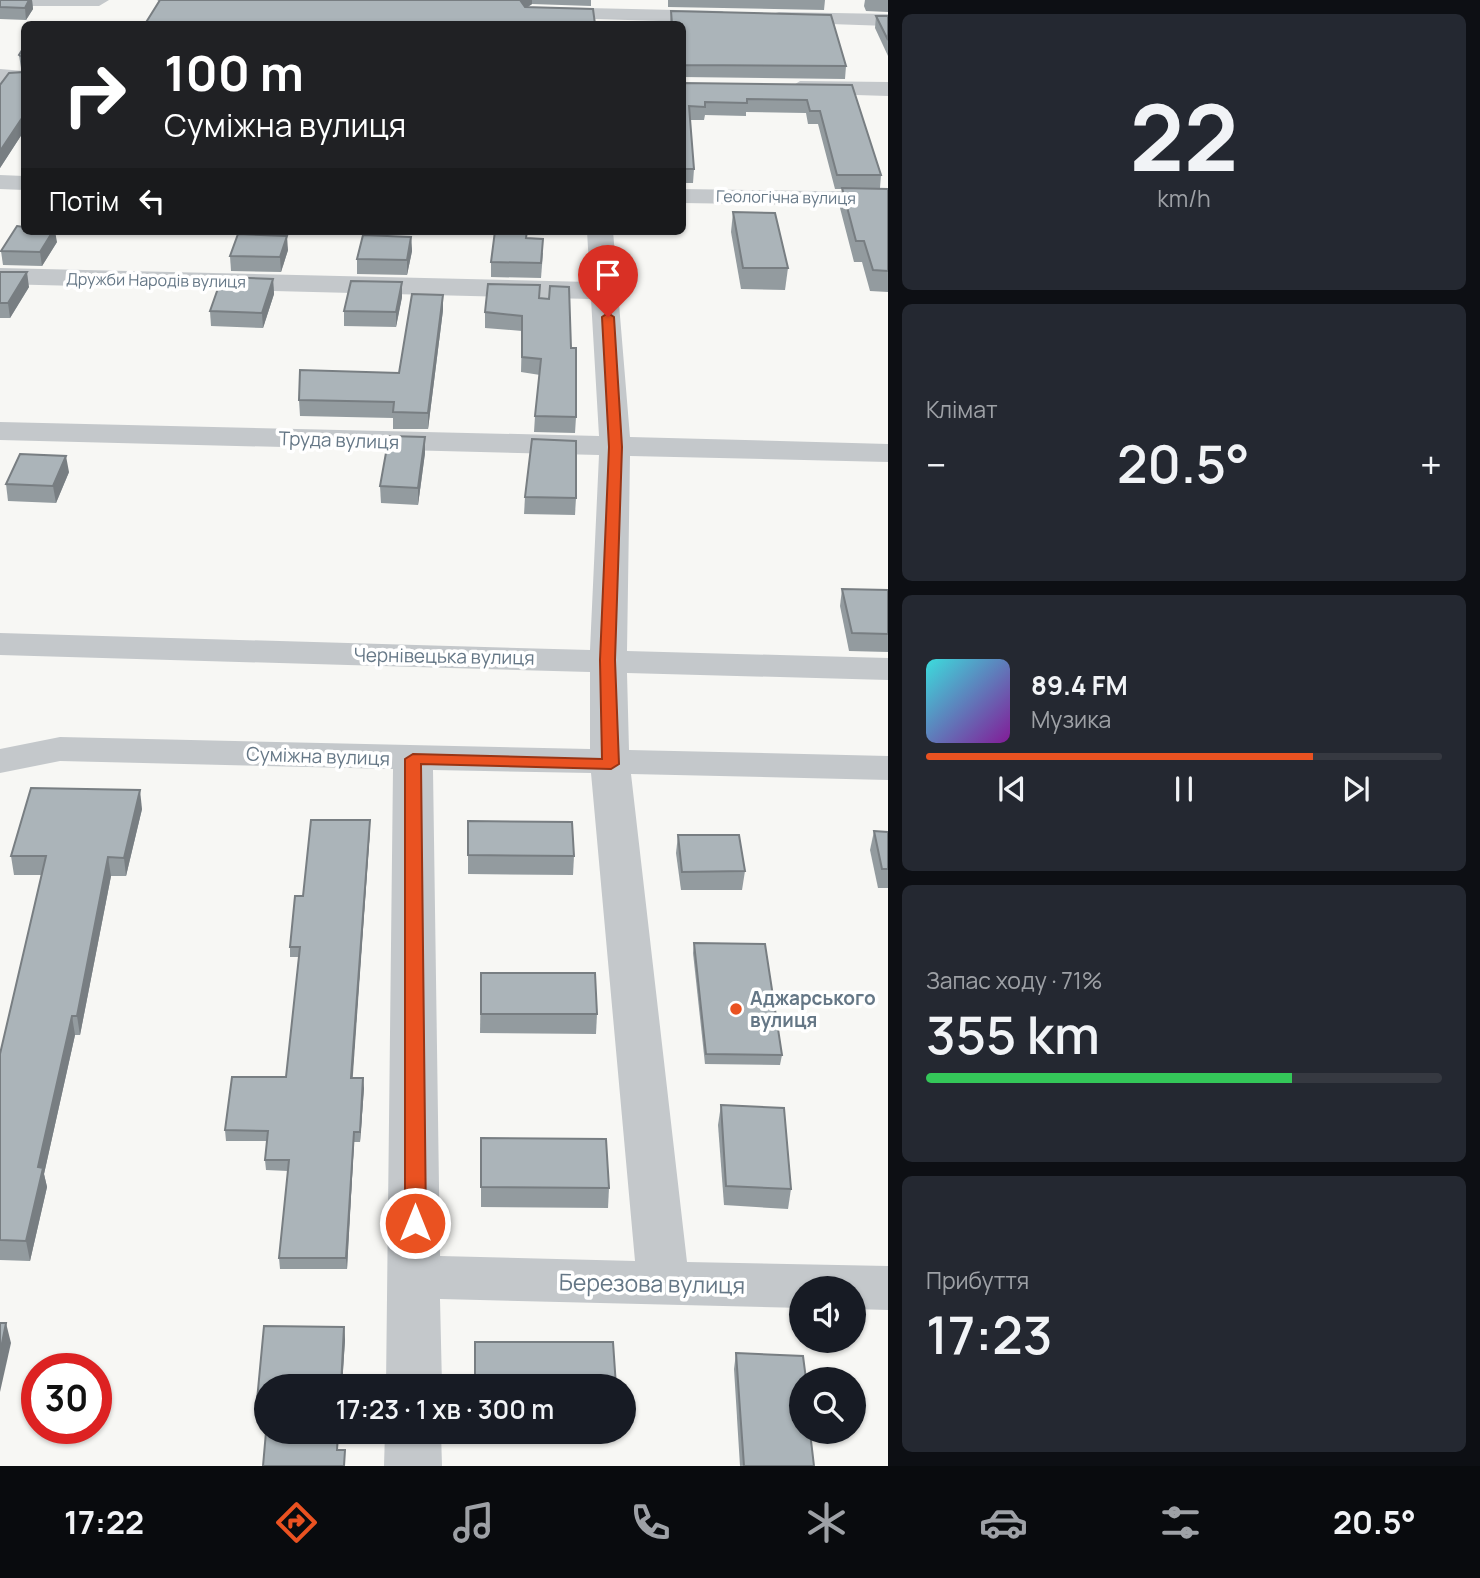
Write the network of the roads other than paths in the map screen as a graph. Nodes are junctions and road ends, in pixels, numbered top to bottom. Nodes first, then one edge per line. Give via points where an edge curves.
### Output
1 (0, 0) edge
2 (99, 0) edge
3 (532, 12) edge
4 (738, 17) edge
5 (765, 18) edge
6 (888, 20) edge
7 (0, 76) edge
8 (21, 76) edge
9 (779, 88) edge
10 (888, 89) edge
11 (0, 182) edge
12 (21, 183) edge
13 (686, 196) edge
14 (888, 199) edge
15 (600, 235) edge
16 (0, 276) edge
17 (606, 291) junction
18 (0, 431) edge
19 (615, 447) junction
20 (888, 453) edge
21 (0, 644) edge
22 (608, 660) junction
23 (888, 669) edge
24 (413, 759) junction
25 (0, 761) edge
26 (611, 764) junction
27 (888, 768) edge
28 (415, 1277) junction
29 (663, 1283) junction
30 (888, 1289) edge
31 (414, 1374) edge
32 (413, 1444) edge
33 (413, 1466) edge

1 - 2 street
3 - 4 street
5 - 6 street
7 - 8 street
9 - 10 street
11 - 12 street
13 - 14 street, Геологічна вулиця
15 - 17 street
16 - 17 street, Дружби Народів вулиця
17 - 19 street
18 - 19 street, Труда вулиця
19 - 20 street, Труда вулиця
19 - 22 street
21 - 22 street, Чернівецька вулиця
22 - 23 street, Чернівецька вулиця
22 - 26 street
24 - 25 street, Суміжна вулиця via 60,749
24 - 26 street, Суміжна вулиця
24 - 28 street
26 - 27 street, Суміжна вулиця
26 - 29 street
28 - 29 street, Березова вулиця
28 - 31 street
29 - 30 street, Березова вулиця
32 - 33 street

